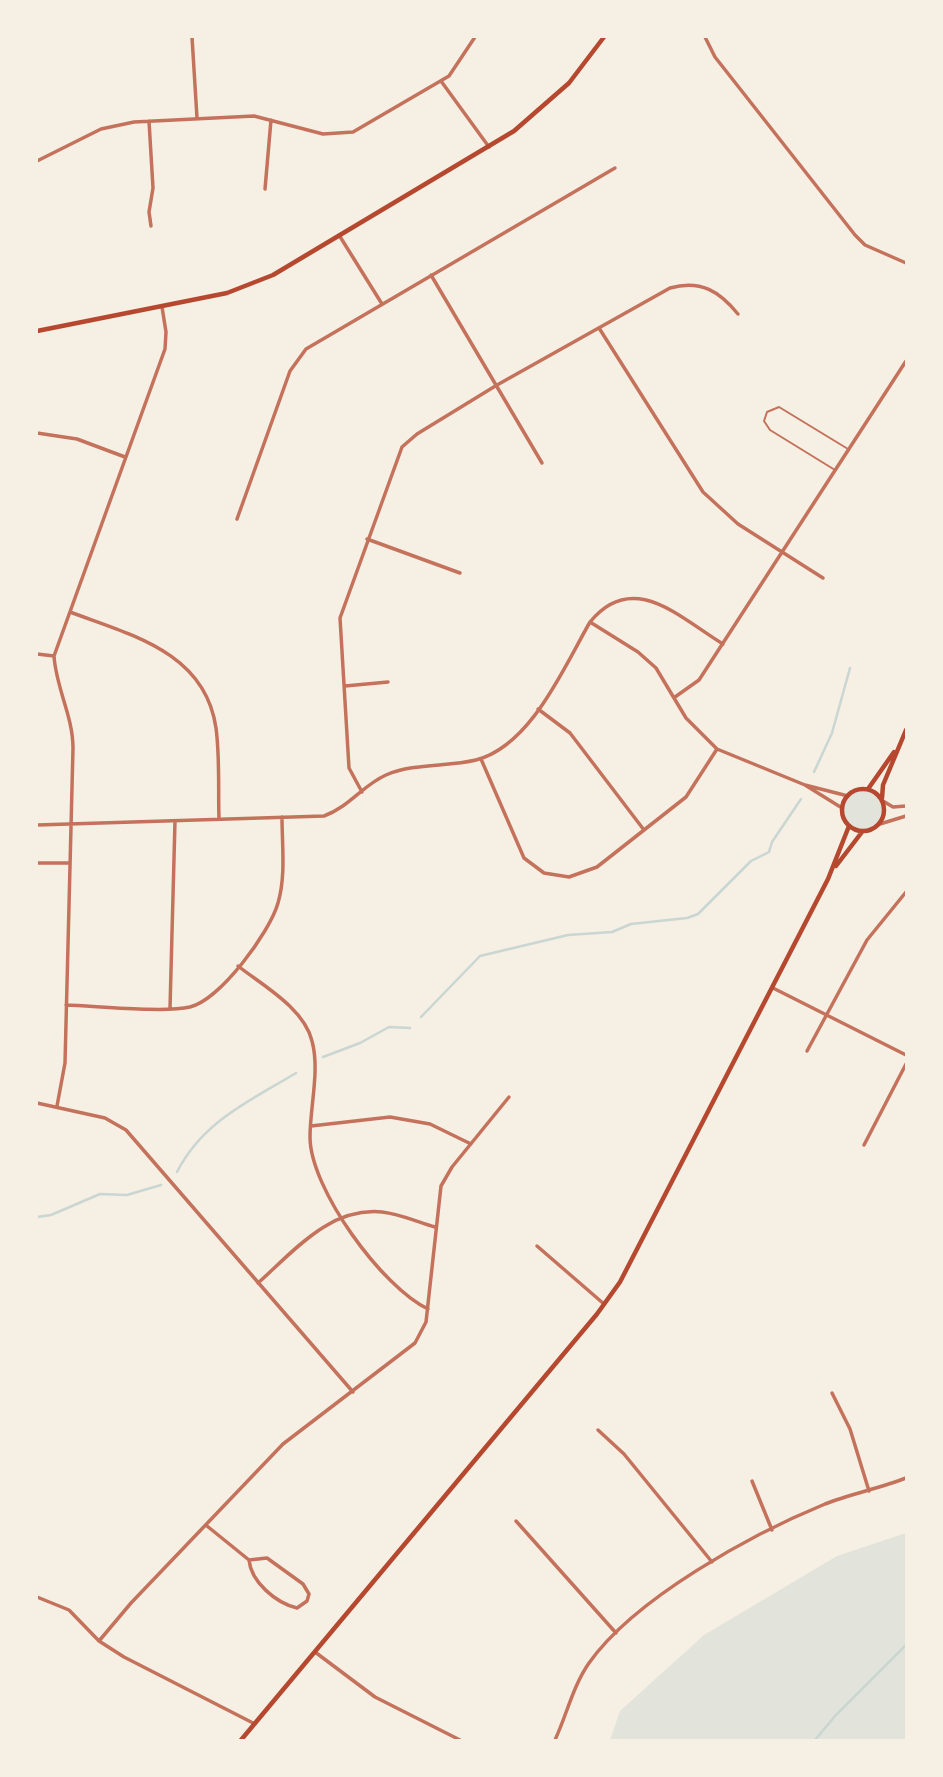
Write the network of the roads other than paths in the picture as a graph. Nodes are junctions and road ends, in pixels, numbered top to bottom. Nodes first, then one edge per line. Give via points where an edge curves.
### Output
1 (192, 37) edge
2 (475, 37) edge
3 (604, 37) edge
4 (705, 37) edge
5 (441, 81) junction
6 (197, 118) junction
7 (271, 120) junction
8 (149, 121) junction
9 (489, 147) junction
10 (37, 161) edge
11 (615, 168) dead end
12 (265, 189) dead end
13 (151, 226) dead end
14 (339, 235) junction
15 (906, 263) edge
16 (431, 275) junction
17 (382, 304) junction
18 (162, 307) junction
19 (738, 314) dead end
20 (599, 328) junction
21 (37, 331) edge
22 (906, 361) edge
23 (497, 385) junction
24 (37, 433) edge
25 (849, 449) junction
26 (126, 457) junction
27 (542, 463) dead end
28 (835, 471) junction
29 (237, 519) dead end
30 (367, 539) junction
31 (783, 552) junction
32 (460, 573) dead end
33 (824, 578) dead end
34 (70, 612) junction
35 (590, 622) junction
36 (723, 644) junction
37 (37, 654) edge
38 (54, 656) junction
39 (388, 682) dead end
40 (345, 685) junction
41 (675, 697) junction
42 (538, 709) junction
43 (906, 731) edge
44 (900, 742) junction
45 (717, 749) junction
46 (481, 759) junction
47 (805, 785) junction
48 (868, 789) junction
49 (362, 792) junction
50 (848, 796) junction
51 (882, 800) junction
52 (906, 806) edge
53 (842, 808) junction
54 (906, 816) edge
55 (282, 817) junction
56 (219, 819) junction
57 (176, 821) junction
58 (71, 824) junction
59 (880, 824) junction
60 (37, 825) edge
61 (849, 826) junction
62 (644, 830) junction
63 (862, 832) junction
64 (37, 863) edge
65 (70, 863) junction
66 (828, 879) junction
67 (906, 892) edge
68 (237, 966) junction
69 (773, 988) junction
70 (66, 1005) junction
71 (170, 1008) junction
72 (827, 1015) junction
73 (807, 1051) dead end
74 (906, 1055) edge
75 (906, 1064) edge
76 (509, 1097) dead end
77 (37, 1103) edge
78 (57, 1107) junction
79 (311, 1126) junction
80 (471, 1144) junction
81 (864, 1145) dead end
82 (338, 1217) junction
83 (435, 1227) junction
84 (537, 1246) dead end
85 (258, 1283) junction
86 (604, 1304) junction
87 (428, 1309) junction
88 (353, 1392) junction
89 (832, 1393) dead end
90 (598, 1430) dead end
91 (906, 1478) edge
92 (752, 1481) dead end
93 (869, 1491) junction
94 (516, 1521) dead end
95 (207, 1525) junction
96 (772, 1530) junction
97 (249, 1560) junction
98 (712, 1562) junction
99 (37, 1597) edge
100 (616, 1633) junction
101 (99, 1641) junction
102 (315, 1652) junction
103 (255, 1724) junction
104 (241, 1740) edge
105 (460, 1740) edge
106 (555, 1740) edge

1 - 6 street
2 - 5 street via 454,72
3 - 9 main road via 559,92
4 - 15 street via 715,57 855,235 864,245
5 - 7 street via 365,126 342,134 323,134
5 - 9 street
6 - 7 street
6 - 8 street
7 - 12 street
8 - 10 street via 101,130
8 - 13 street
9 - 14 main road
11 - 16 street
14 - 17 street
14 - 18 main road via 257,282
16 - 17 street
16 - 23 street
17 - 29 street via 306,349 295,362
18 - 21 main road
18 - 26 street via 165,349
19 - 20 street via 713,290 678,285
20 - 23 street
20 - 31 street via 703,492 738,524
22 - 25 street
23 - 27 street
23 - 30 street via 402,447
24 - 26 street via 77,439
25 - 28 street
25 - 28 lane via 779,407 767,412 764,421 770,430
26 - 34 street
28 - 31 street
30 - 32 street
30 - 40 street via 340,618
31 - 33 street
31 - 36 street
34 - 38 street
34 - 56 street via 157,645 189,669 202,687 216,727
35 - 36 street via 620,599 648,599
35 - 41 street via 638,652 656,668
35 - 42 street
36 - 41 street via 699,680
37 - 38 street
38 - 58 street via 73,736
39 - 40 street
40 - 49 street via 349,768
41 - 45 street via 686,718
42 - 46 street via 513,740
42 - 62 street via 570,733
43 - 44 main road
44 - 48 main road
44 - 51 main road
45 - 47 street
45 - 62 street via 686,797
46 - 49 street via 388,774
46 - 62 street via 524,858 544,873 583,874
47 - 50 street
47 - 53 street
48 - 50 main road
48 - 51 main road
49 - 55 street via 341,810 324,816
50 - 53 main road
51 - 52 street via 893,807
51 - 59 main road via 885,812
53 - 61 main road
54 - 59 street
55 - 56 street
55 - 68 street via 278,904
56 - 57 street
57 - 58 street
57 - 71 street
58 - 60 street
58 - 65 street
59 - 63 main road
61 - 63 main road
61 - 66 main road
63 - 66 main road
64 - 65 street
65 - 70 street
66 - 69 main road
67 - 72 street via 867,940
68 - 71 street via 205,1001
68 - 79 street via 291,1009 309,1032 313,1054
69 - 72 street
69 - 86 main road
70 - 71 street
70 - 78 street via 65,1063
72 - 73 street
72 - 74 street
75 - 81 street
76 - 80 street
77 - 78 street
78 - 85 street via 105,1118 126,1130
79 - 80 street via 390,1117 430,1124
79 - 82 street via 320,1180
80 - 83 street via 441,1186
82 - 83 street via 386,1212
82 - 85 street
82 - 87 street via 402,1292
83 - 87 street
84 - 86 street
85 - 88 street
86 - 102 main road
87 - 88 street via 415,1343
88 - 95 street via 283,1444
89 - 93 street via 850,1429
90 - 98 street via 624,1454
91 - 93 street
92 - 96 street
93 - 96 street via 827,1503
94 - 100 street
95 - 97 street
95 - 101 street
96 - 98 street
97 - 97 street via 251,1576 291,1607 307,1601 309,1594 303,1584 267,1558
98 - 100 street
99 - 101 street via 69,1610
100 - 106 street via 578,1681
101 - 103 street
102 - 103 main road
102 - 105 street via 375,1697
103 - 104 main road

